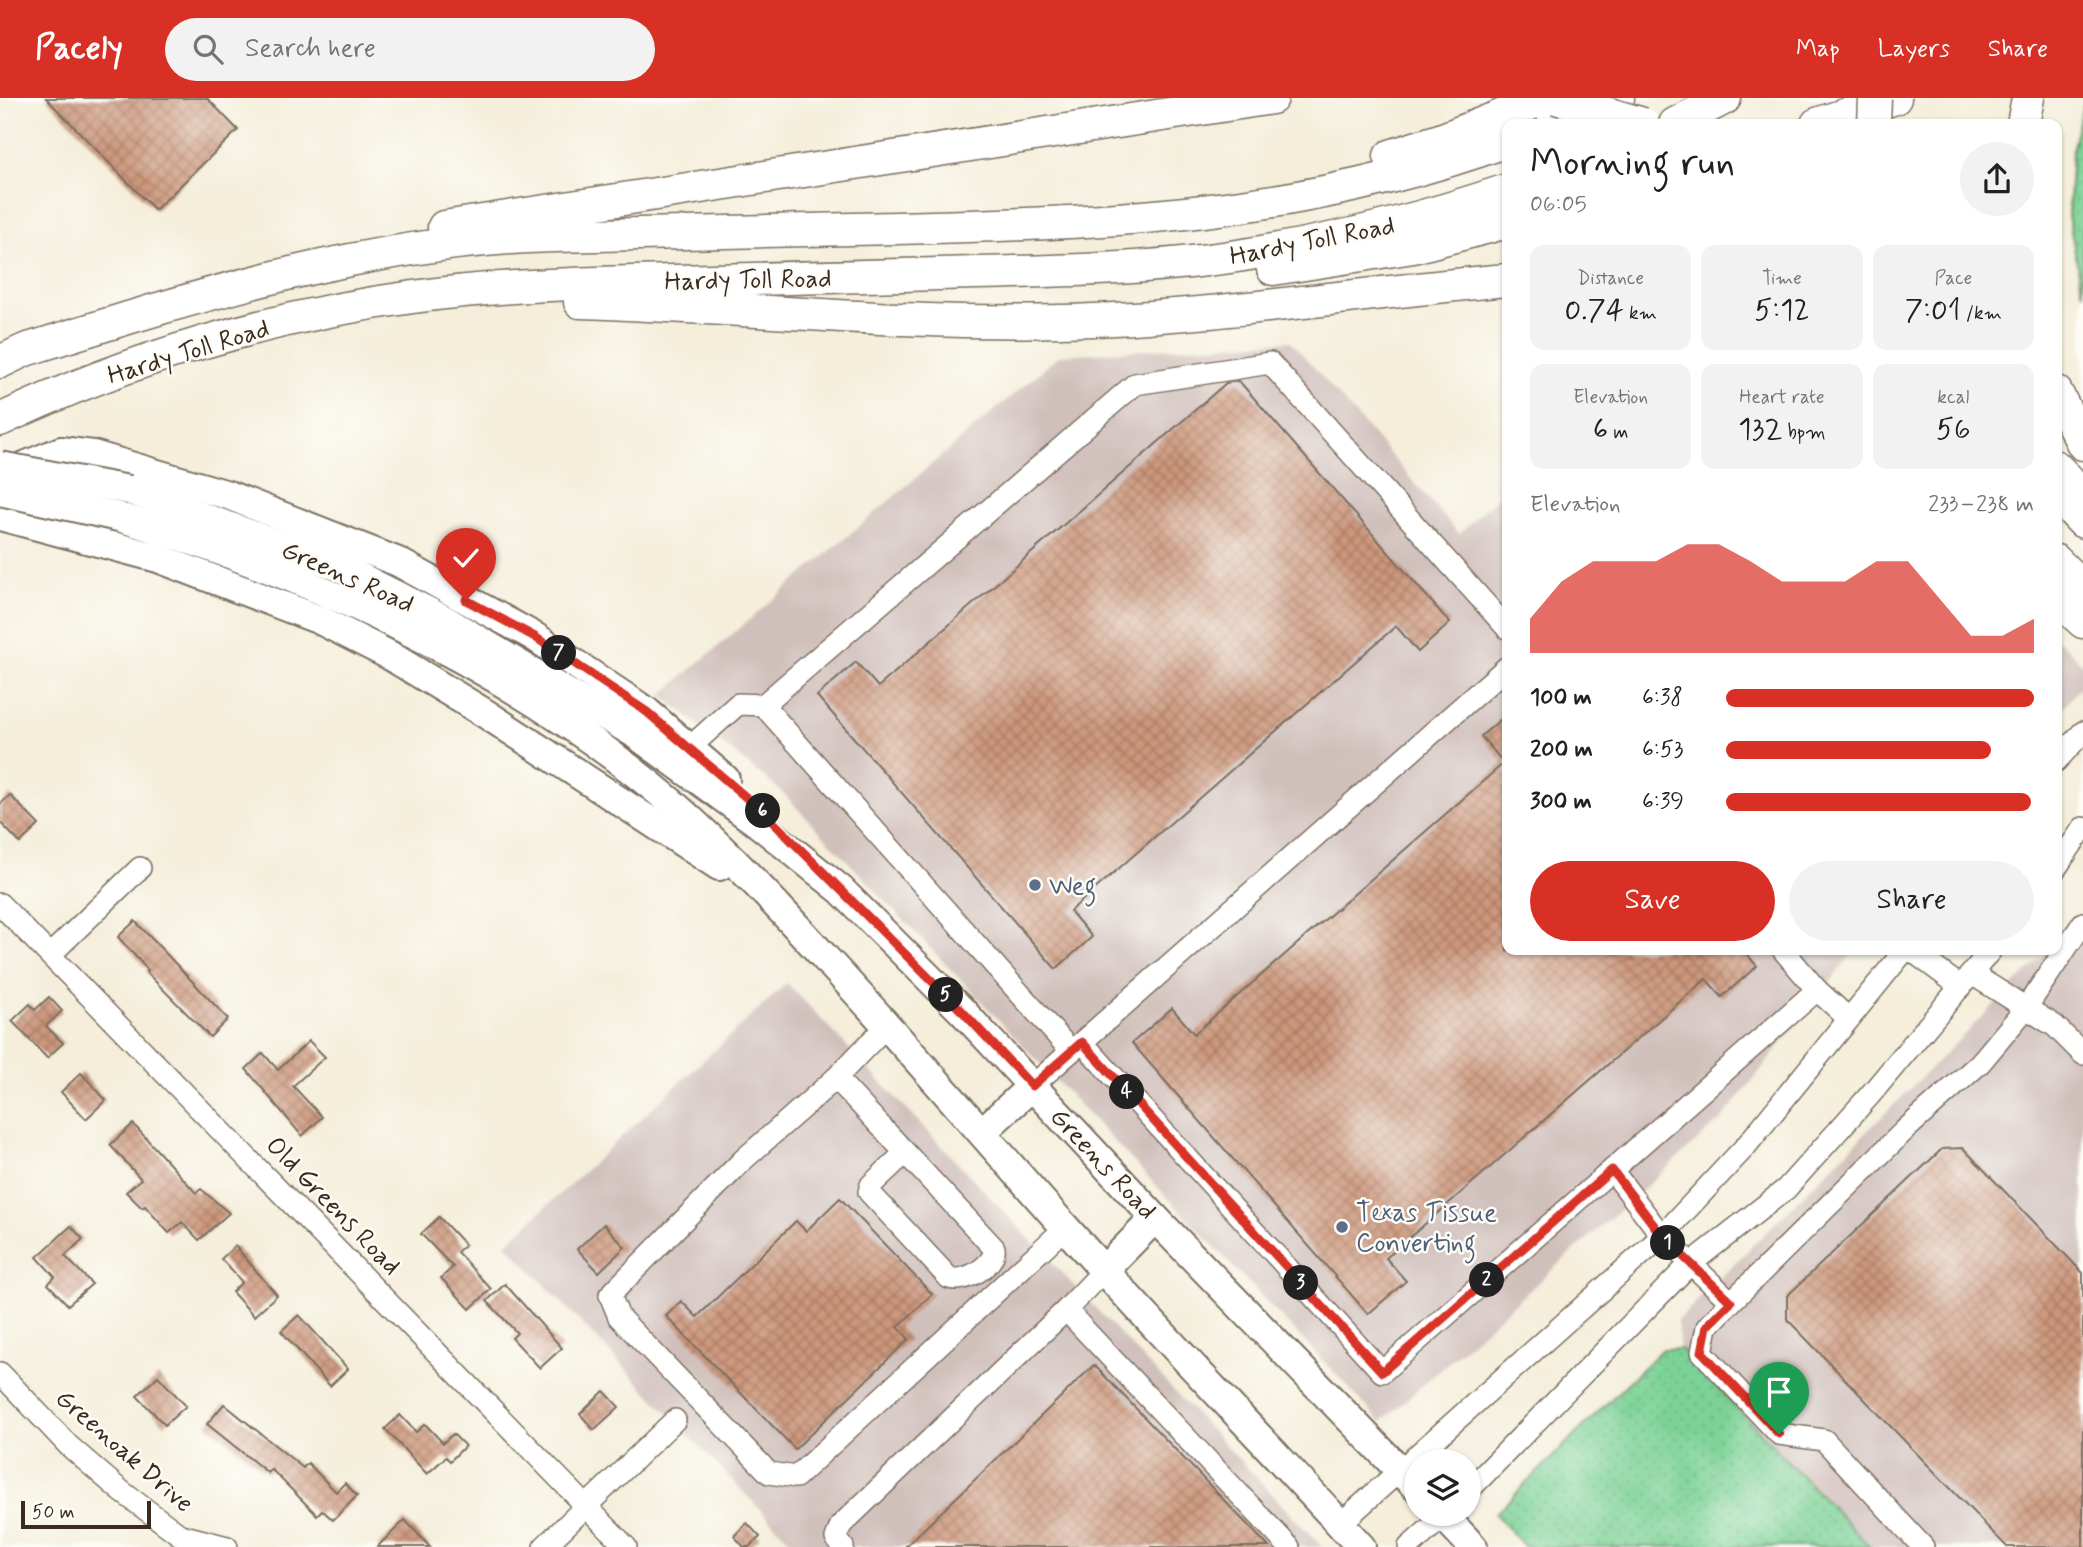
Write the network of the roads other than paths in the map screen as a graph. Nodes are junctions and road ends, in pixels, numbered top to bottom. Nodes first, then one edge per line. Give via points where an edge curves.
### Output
1 (1272, 98) edge
2 (1546, 98) edge
3 (1556, 98) edge
4 (1618, 98) edge
5 (1725, 98) edge
6 (1875, 98) edge
7 (1895, 98) edge
8 (2028, 98) edge
9 (1566, 119) edge
10 (1626, 119) edge
11 (1685, 119) edge
12 (1832, 119) edge
13 (1874, 119) edge
14 (2024, 119) edge
15 (1502, 143) edge
16 (1502, 192) edge
17 (1140, 219) junction
18 (1502, 223) edge
19 (1108, 269) junction
20 (1502, 281) edge
21 (241, 284) junction
22 (415, 296) junction
23 (1502, 302) edge
24 (1297, 303) junction
25 (0, 362) edge
26 (2062, 404) edge
27 (0, 420) edge
28 (2083, 444) edge
29 (93, 455) junction
30 (0, 466) edge
31 (2062, 473) edge
32 (0, 476) edge
33 (0, 491) edge
34 (2083, 495) edge
35 (2062, 500) edge
36 (0, 516) edge
37 (2083, 522) edge
38 (72, 534) junction
39 (2062, 567) edge
40 (2083, 588) edge
41 (2062, 603) edge
42 (1502, 622) edge
43 (2083, 622) edge
44 (1502, 671) edge
45 (763, 705) junction
46 (2083, 732) edge
47 (689, 748) junction
48 (2062, 754) edge
49 (2083, 828) edge
50 (2062, 859) edge
51 (140, 868) dead end
52 (841, 890) junction
53 (0, 904) edge
54 (778, 906) junction
55 (2083, 923) edge
56 (51, 954) junction
57 (2062, 954) edge
58 (1787, 955) edge
59 (1901, 955) edge
60 (1920, 955) edge
61 (1987, 955) edge
62 (2062, 955) edge
63 (1967, 980) junction
64 (1817, 990) junction
65 (2026, 1008) junction
66 (1849, 1019) junction
67 (887, 1025) junction
68 (1076, 1047) junction
69 (2083, 1054) edge
70 (836, 1078) junction
71 (1032, 1086) junction
72 (982, 1132) junction
73 (905, 1153) junction
74 (1612, 1170) junction
75 (1155, 1219) junction
76 (1065, 1228) junction
77 (1662, 1236) junction
78 (1689, 1265) junction
79 (1104, 1270) junction
80 (1731, 1302) junction
81 (1066, 1310) junction
82 (0, 1373) edge
83 (675, 1420) dead end
84 (1439, 1449) edge
85 (1404, 1475) edge
86 (1481, 1478) edge
87 (1404, 1482) edge
88 (588, 1506) junction
89 (1340, 1524) junction
90 (1431, 1526) edge
91 (1455, 1526) edge
92 (227, 1547) edge
93 (544, 1547) edge
94 (626, 1547) edge
95 (843, 1547) edge
96 (1289, 1547) edge
97 (1360, 1547) edge
98 (1409, 1547) edge
99 (1473, 1547) edge
100 (1923, 1547) edge

1 - 21 highway via 371,239
2 - 17 highway via 1389,156
3 - 10 highway, bridge
4 - 9 highway
5 - 11 highway
6 - 13 highway, bridge
7 - 12 highway
8 - 14 highway
15 - 17 highway, Hardy Toll Road via 1307,198
16 - 19 highway, Hardy Toll Road via 1409,220 1290,247
17 - 21 highway, Hardy Toll Road via 554,236 400,252
18 - 19 highway via 1413,247 1299,267 1185,274
19 - 22 highway, Hardy Toll Road via 580,283
20 - 24 highway
21 - 25 highway, Hardy Toll Road via 24,350
22 - 24 highway via 995,321 1111,319
22 - 27 highway, Hardy Toll Road via 209,341 83,384
23 - 24 highway
26 - 28 highway
29 - 32 main road via 61,451
29 - 38 main road via 74,467 61,516
29 - 47 main road via 228,495 398,562 535,637 647,712
30 - 52 main road, Greens Road, bridge via 129,490 340,568 445,620 634,733
31 - 34 highway
33 - 54 main road, Greens Road, bridge via 119,517 180,536 329,593 501,680 670,801
35 - 37 highway
36 - 38 main road
38 - 54 main road via 158,558 296,611 389,655 621,799
39 - 40 highway
41 - 43 highway
42 - 45 street via 1270,363 1135,384
44 - 68 street
45 - 47 street via 738,704
45 - 68 street
46 - 48 street
47 - 52 main road via 763,812
49 - 50 street
51 - 56 street
52 - 71 main road, Greens Road
53 - 56 street, Old Greens Road
54 - 67 main road, Greens Road
55 - 57 street
56 - 88 street, Old Greens Road
58 - 64 street
59 - 66 street
60 - 63 street
61 - 63 street
62 - 65 street
63 - 65 street
63 - 78 street via 1786,1189
64 - 66 street
64 - 74 street
65 - 69 street via 2055,1026
65 - 80 street via 1980,1063 1905,1130
66 - 77 street via 1746,1146
67 - 70 street
67 - 72 main road, Greens Road
68 - 71 street
68 - 74 street via 1382,1372
70 - 73 street
70 - 76 street via 743,1160 610,1295 620,1317 769,1473 796,1477
71 - 72 main road
71 - 75 main road, Greens Road
72 - 76 main road, Greens Road
73 - 73 street via 994,1248 992,1258 969,1278 949,1278 869,1192
74 - 77 street
75 - 79 main road
75 - 85 main road, Greens Road
76 - 79 main road, Greens Road
77 - 78 street
77 - 84 street
78 - 80 street
78 - 86 street
79 - 81 street
79 - 89 main road, Greens Road
80 - 100 street via 1707,1326 1702,1352 1779,1434 1824,1440
81 - 95 street via 841,1525 836,1538
81 - 96 street
82 - 92 street, Greenoak Drive via 69,1446 121,1491 180,1535
83 - 88 street
87 - 89 street
88 - 93 street
88 - 94 street, Old Greens Road
89 - 97 main road, Greens Road
90 - 98 street
91 - 99 main road

